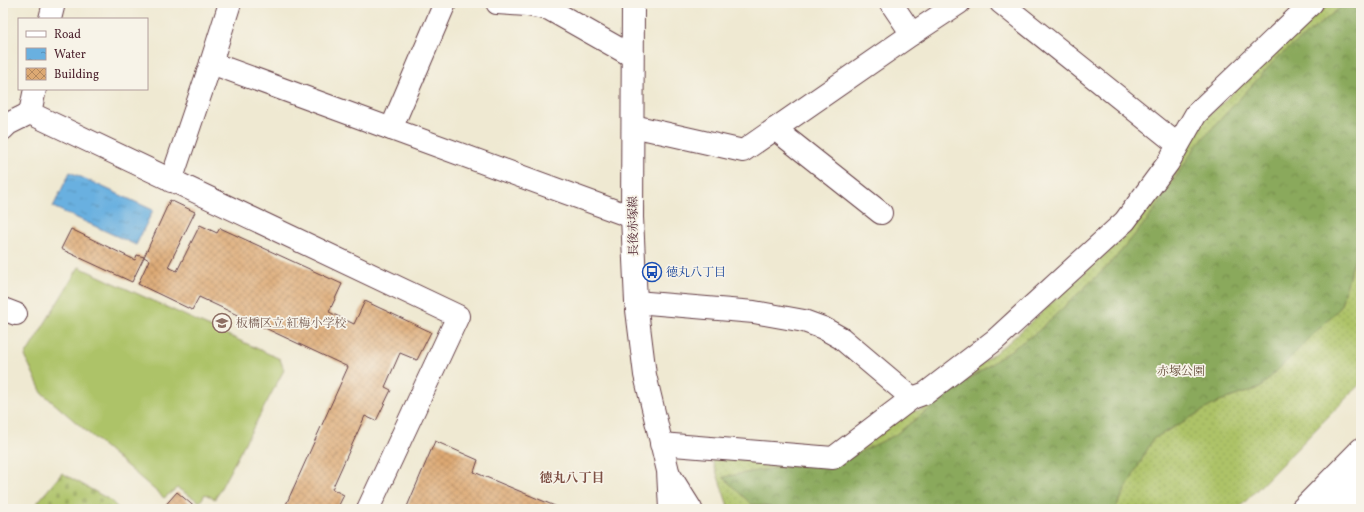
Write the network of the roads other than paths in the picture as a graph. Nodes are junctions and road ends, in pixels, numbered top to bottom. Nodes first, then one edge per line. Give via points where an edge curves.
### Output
1 (54, 3) edge
2 (230, 3) edge
3 (445, 3) edge
4 (497, 3) edge
5 (633, 3) edge
6 (891, 3) edge
7 (959, 3) edge
8 (1001, 3) edge
9 (1312, 3) edge
10 (50, 18) edge
11 (912, 34) junction
12 (632, 56) junction
13 (211, 63) junction
14 (35, 90) edge
15 (30, 113) junction
16 (633, 126) junction
17 (775, 128) junction
18 (3, 129) edge
19 (391, 129) junction
20 (1178, 144) junction
21 (171, 181) junction
22 (881, 212) dead end
23 (632, 217) junction
24 (636, 302) junction
25 (912, 398) junction
26 (660, 444) junction
27 (1361, 449) edge
28 (668, 471) junction
29 (1361, 474) edge
30 (1361, 501) edge
31 (368, 509) edge
32 (670, 509) edge
33 (691, 509) edge
34 (1302, 509) edge
35 (1327, 509) edge
36 (1354, 509) edge

1 - 10 main road
2 - 13 main road
3 - 19 main road
4 - 12 main road via 549,9
5 - 12 main road, 長後赤塚線
6 - 11 main road
7 - 11 main road
8 - 20 main road
9 - 20 main road via 1196,114
11 - 17 main road
12 - 16 main road, 長後赤塚線
13 - 19 main road
13 - 21 main road
14 - 15 main road
15 - 18 main road
15 - 21 main road
16 - 17 main road via 743,151
16 - 23 main road, 長後赤塚線
17 - 22 main road
19 - 23 main road
20 - 25 main road via 1168,163 1125,221 995,340 926,394
21 - 31 main road via 458,316
23 - 24 main road, 長後赤塚線
24 - 25 main road via 754,312 804,321 824,328 840,338
24 - 26 main road, 長後赤塚線 via 645,376
25 - 26 main road via 833,458
26 - 28 main road, 長後赤塚線
27 - 34 main road
28 - 32 main road, 長後赤塚線
28 - 33 main road, 長後赤塚線
29 - 35 main road
30 - 36 main road

